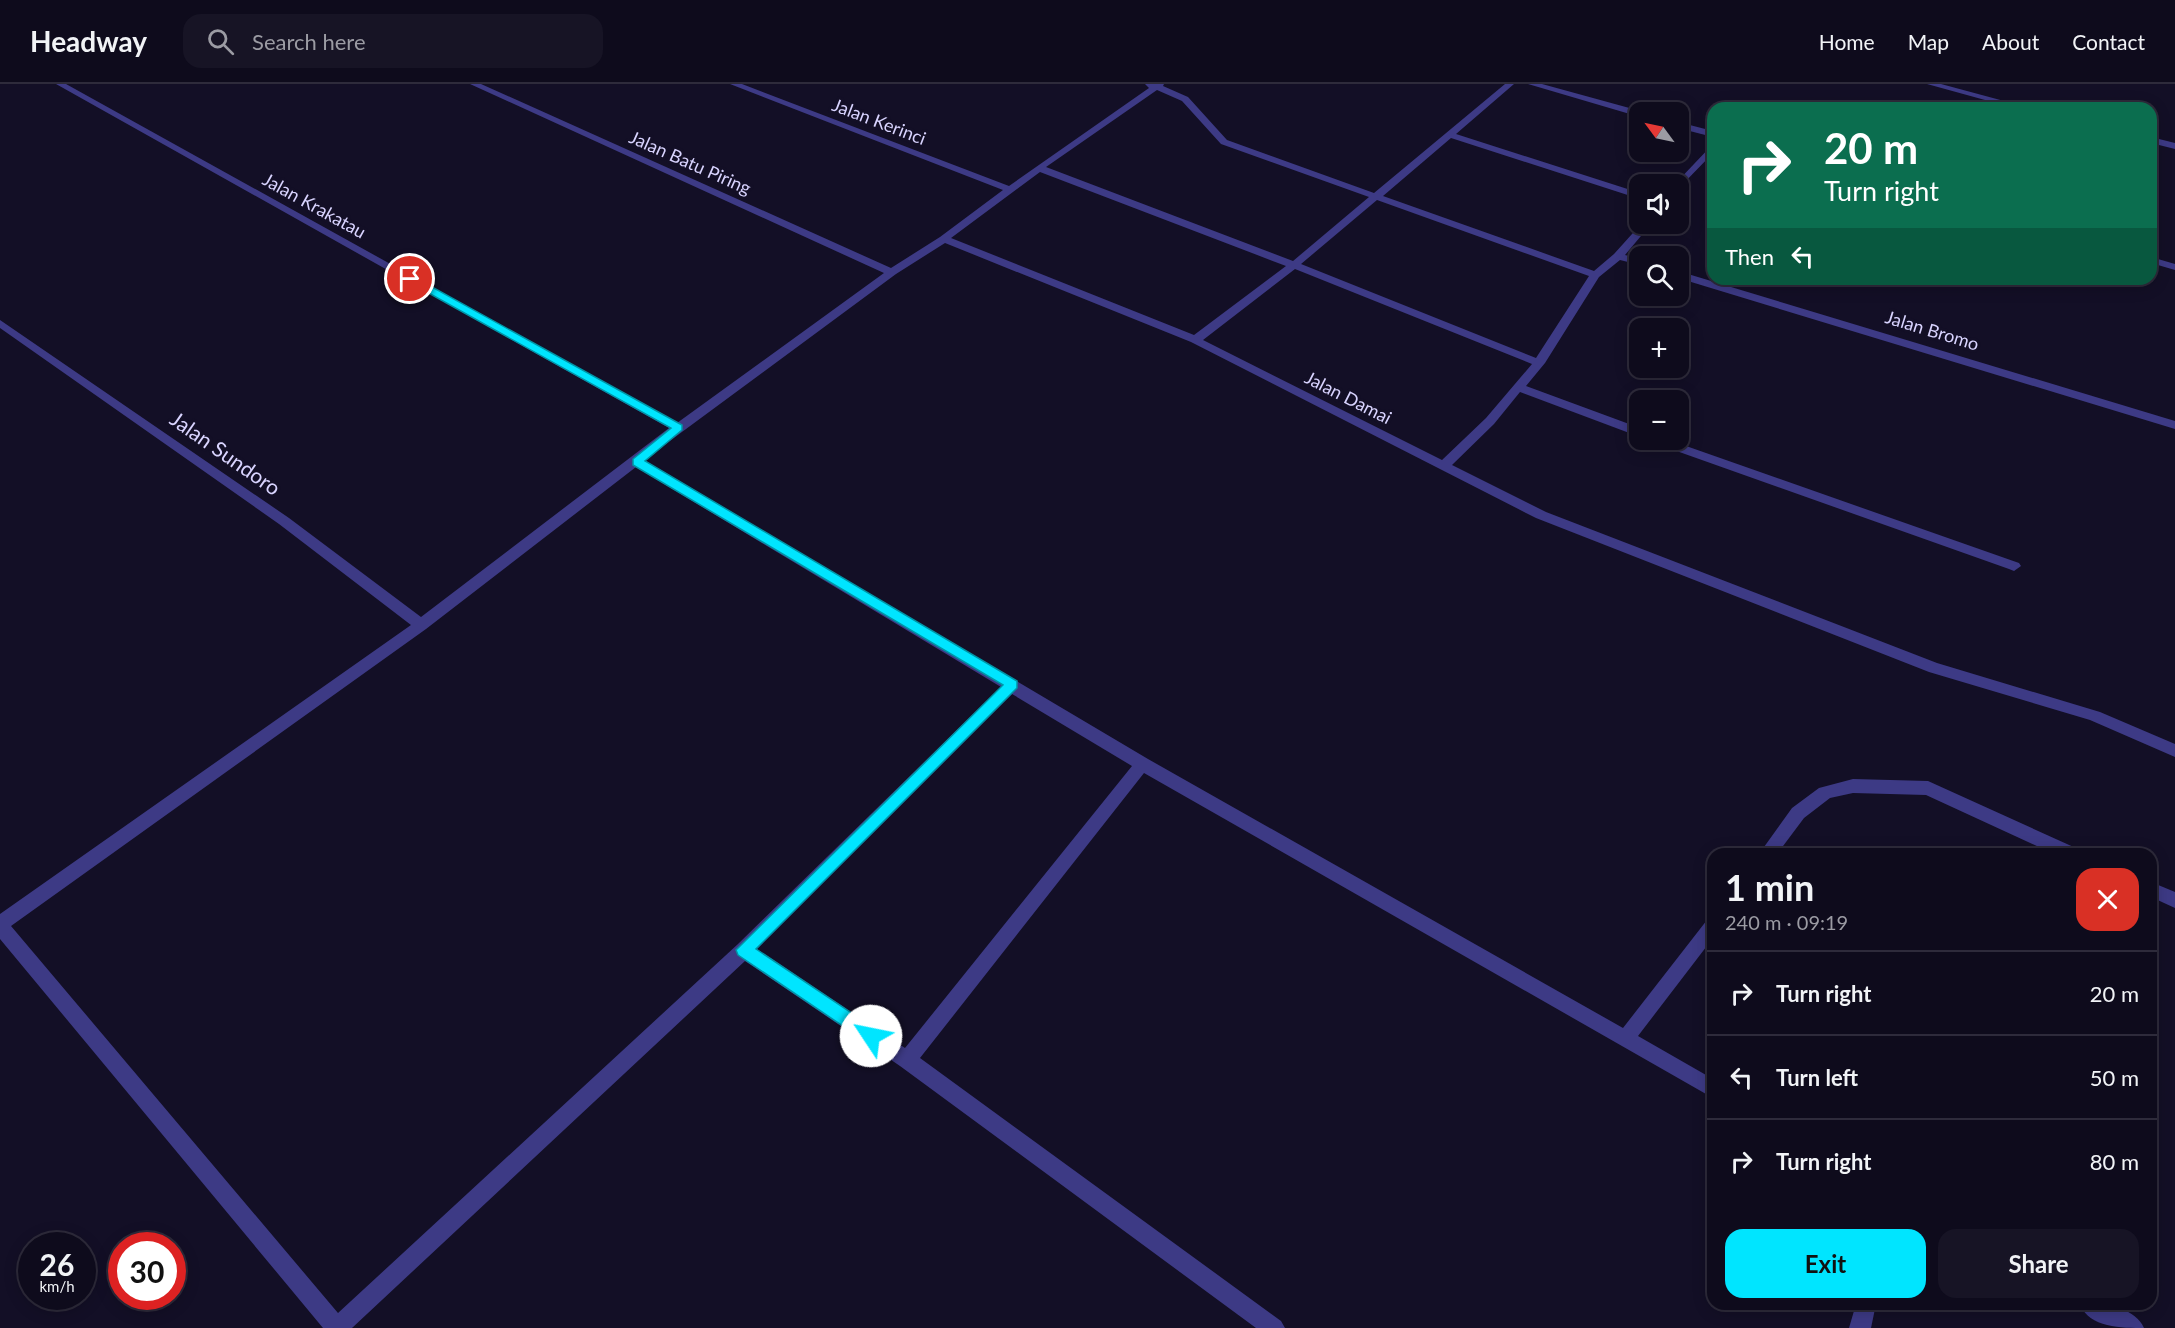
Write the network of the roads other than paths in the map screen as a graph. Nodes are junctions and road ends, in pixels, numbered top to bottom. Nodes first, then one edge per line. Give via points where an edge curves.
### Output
1 (60, 84) edge
2 (474, 84) edge
3 (734, 84) edge
4 (1510, 84) edge
5 (1532, 84) edge
6 (1931, 84) edge
7 (1154, 85) edge
8 (2002, 102) edge
9 (1629, 111) edge
10 (1689, 128) edge
11 (1707, 132) edge
12 (1450, 135) junction
13 (2157, 142) edge
14 (2175, 146) edge
15 (1707, 154) edge
16 (1039, 168) junction
17 (1689, 174) edge
18 (1012, 190) junction
19 (1629, 192) edge
20 (1375, 195) junction
21 (1637, 234) edge
22 (944, 239) junction
23 (1618, 256) junction
24 (1629, 259) edge
25 (2157, 262) edge
26 (1294, 265) junction
27 (2175, 267) edge
28 (892, 272) junction
29 (1595, 275) junction
30 (1689, 277) edge
31 (1707, 283) edge
32 (1714, 285) edge
33 (0, 323) edge
34 (1195, 340) junction
35 (1539, 363) junction
36 (1517, 387) junction
37 (2175, 425) edge
38 (678, 428) junction
39 (1629, 429) edge
40 (1687, 450) edge
41 (637, 462) junction
42 (1442, 467) junction
43 (2014, 566) dead end
44 (421, 625) junction
45 (1012, 684) junction
46 (2175, 751) edge
47 (1142, 764) junction
48 (1772, 848) edge
49 (2059, 848) edge
50 (2157, 892) edge
51 (2175, 900) edge
52 (0, 925) edge
53 (1707, 932) edge
54 (744, 950) junction
55 (1625, 1039) junction
56 (907, 1060) junction
57 (1707, 1086) edge
58 (1864, 1310) edge
59 (2101, 1310) edge
60 (1274, 1328) edge
61 (1860, 1328) edge
62 (2133, 1328) edge

1 - 38 street, Jalan Krakatau
2 - 28 street, Jalan Batu Piring
3 - 18 street, Jalan Kerinci
4 - 12 street
5 - 9 street
6 - 8 street
7 - 16 street
7 - 20 street via 1187,100 1224,142
10 - 11 street
12 - 19 street
12 - 20 street
13 - 14 street
15 - 17 street
16 - 18 street
16 - 26 street
18 - 22 street
20 - 26 street
20 - 29 street
21 - 23 street
22 - 28 street
22 - 34 street, Jalan Damai
23 - 24 street
23 - 29 street
25 - 27 street
26 - 34 street
26 - 35 street
28 - 38 street
29 - 35 street
30 - 31 street, Jalan Bromo
32 - 37 street, Jalan Bromo
33 - 44 street, Jalan Sundoro via 284,520
34 - 42 street, Jalan Damai
35 - 36 street
36 - 39 street
36 - 42 street via 1490,421
38 - 41 street
40 - 43 street
41 - 44 street
41 - 45 street
42 - 46 street, Jalan Damai via 1541,516 1912,660 2084,712
44 - 52 street
45 - 47 street
45 - 54 street
47 - 55 street
47 - 56 street
48 - 49 street via 1798,813 1825,793 1853,786 1928,788
50 - 51 street
52 - 54 street via 337,1328
53 - 55 street
54 - 56 street
55 - 57 street
56 - 60 street
58 - 61 street
59 - 62 street

